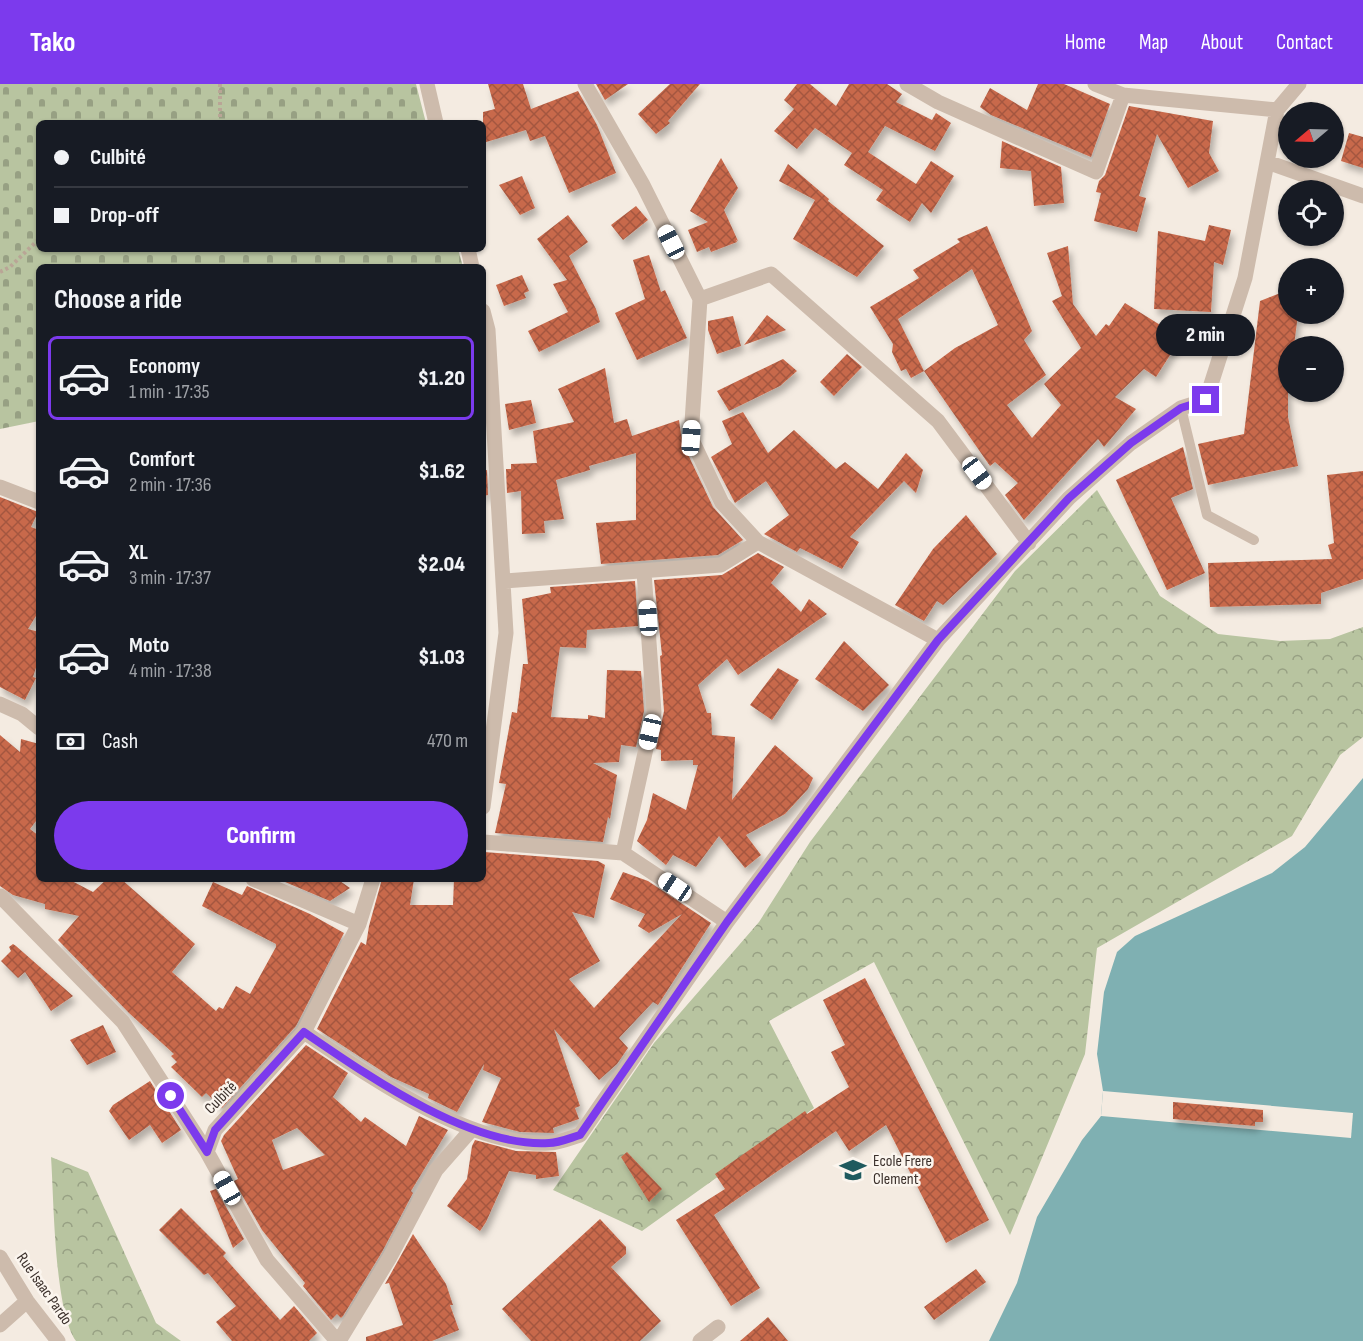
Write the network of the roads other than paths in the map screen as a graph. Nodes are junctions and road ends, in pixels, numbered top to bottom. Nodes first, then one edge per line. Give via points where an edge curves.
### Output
1 (427, 84) edge
2 (585, 84) edge
3 (907, 84) edge
4 (1299, 84) edge
5 (1099, 85) edge
6 (1123, 95) junction
7 (1277, 110) junction
8 (435, 120) edge
9 (1267, 162) junction
10 (1363, 196) edge
11 (700, 299) junction
12 (486, 322) edge
13 (1181, 408) junction
14 (0, 487) edge
15 (36, 501) edge
16 (1254, 540) dead end
17 (758, 542) junction
18 (1029, 543) junction
19 (644, 572) junction
20 (505, 581) junction
21 (938, 640) junction
22 (0, 704) edge
23 (36, 726) edge
24 (486, 784) edge
25 (486, 842) edge
26 (623, 853) junction
27 (260, 882) edge
28 (372, 882) edge
29 (0, 897) edge
30 (727, 922) junction
31 (359, 924) junction
32 (304, 1032) junction
33 (472, 1129) junction
34 (207, 1152) junction
35 (0, 1257) edge
36 (27, 1301) junction
37 (0, 1325) edge
38 (718, 1327) dead end
39 (58, 1341) edge
40 (338, 1341) edge
41 (700, 1341) edge

1 - 8 street
2 - 11 street via 643,185
3 - 6 street via 938,102 1096,172
4 - 7 street
5 - 6 street
6 - 7 street
7 - 9 street
9 - 10 street
9 - 13 street via 1245,278 1206,400
11 - 17 street via 691,438 722,503
11 - 18 street via 771,274 938,421
12 - 20 street
13 - 16 lane via 1207,515
13 - 18 street via 1122,450 1069,498
14 - 15 street
17 - 19 street via 721,565
17 - 21 street
18 - 21 street
19 - 20 street
19 - 26 street via 654,712
20 - 24 street via 506,633
21 - 30 street
22 - 23 street
25 - 26 street
26 - 30 street
27 - 31 street
28 - 31 street, Culbité
29 - 34 street, Culbité via 123,1022
30 - 33 street via 580,1135 550,1143 513,1140
31 - 32 street, Culbité
32 - 33 street via 384,1085
32 - 34 street, Culbité via 215,1130
33 - 40 street via 436,1170 390,1257
34 - 40 street via 267,1260
35 - 36 street, Rue Isaac Pardo
36 - 37 street
36 - 39 street, Rue Isaac Pardo
38 - 41 street

